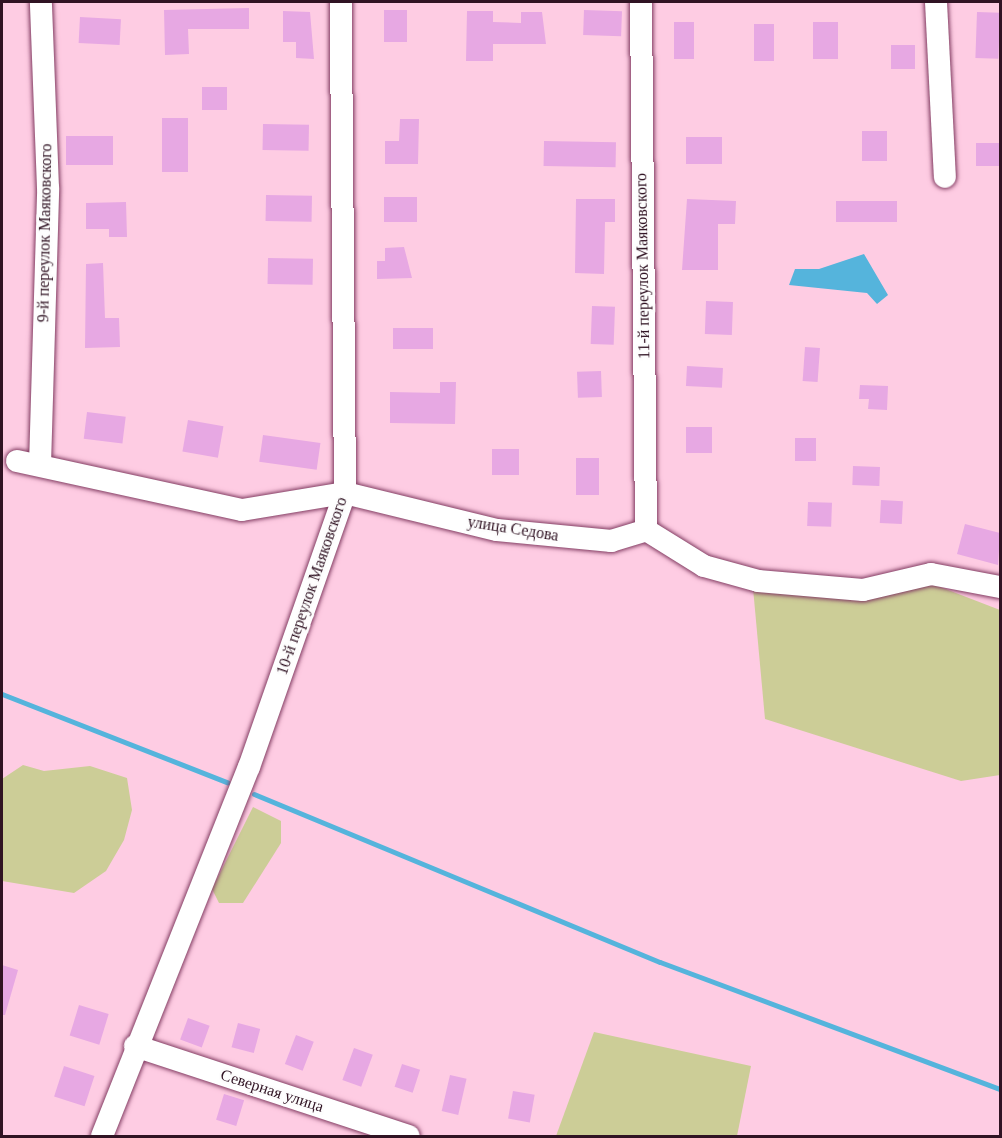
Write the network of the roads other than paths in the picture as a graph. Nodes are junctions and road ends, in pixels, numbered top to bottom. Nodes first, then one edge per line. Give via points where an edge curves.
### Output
1 (41, 2) edge
2 (341, 2) edge
3 (641, 2) edge
4 (936, 2) edge
5 (945, 177) dead end
6 (17, 461) dead end
7 (40, 465) junction
8 (345, 493) junction
9 (646, 530) junction
10 (1000, 588) edge
11 (135, 1046) junction
12 (102, 1137) edge
13 (409, 1137) edge

1 - 7 street, 9-й переулок Маяковского via 48,188
2 - 8 street, 10-й переулок Маяковского
3 - 9 street, 11-й переулок Маяковского
4 - 5 street
6 - 7 street, улица Седова
7 - 8 street, улица Седова via 242,510
8 - 9 street, улица Седова via 497,530 611,541
8 - 11 street, 10-й переулок Маяковского via 249,768
9 - 10 street via 704,566 758,581 863,590 932,574
11 - 12 street, 10-й переулок Маяковского
11 - 13 street, Северная улица

